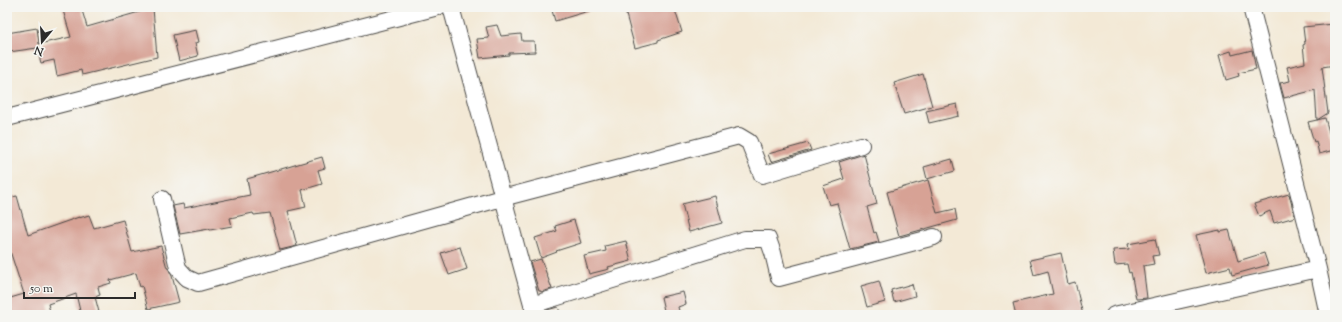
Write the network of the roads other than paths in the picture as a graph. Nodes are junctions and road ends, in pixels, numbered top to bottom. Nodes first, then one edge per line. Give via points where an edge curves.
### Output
1 (438, 7) edge
2 (451, 7) edge
3 (1251, 7) edge
4 (7, 118) edge
5 (861, 145) dead end
6 (502, 198) junction
7 (162, 199) dead end
8 (934, 238) dead end
9 (1318, 269) junction
10 (533, 310) edge
11 (1114, 315) edge
12 (1328, 315) edge

1 - 4 street
2 - 6 street
3 - 9 street
5 - 6 street via 762,176 749,142 739,136
6 - 7 street via 198,283 186,278 178,268
6 - 10 street
8 - 10 street via 779,278 768,239 745,239
9 - 11 street
9 - 12 street

